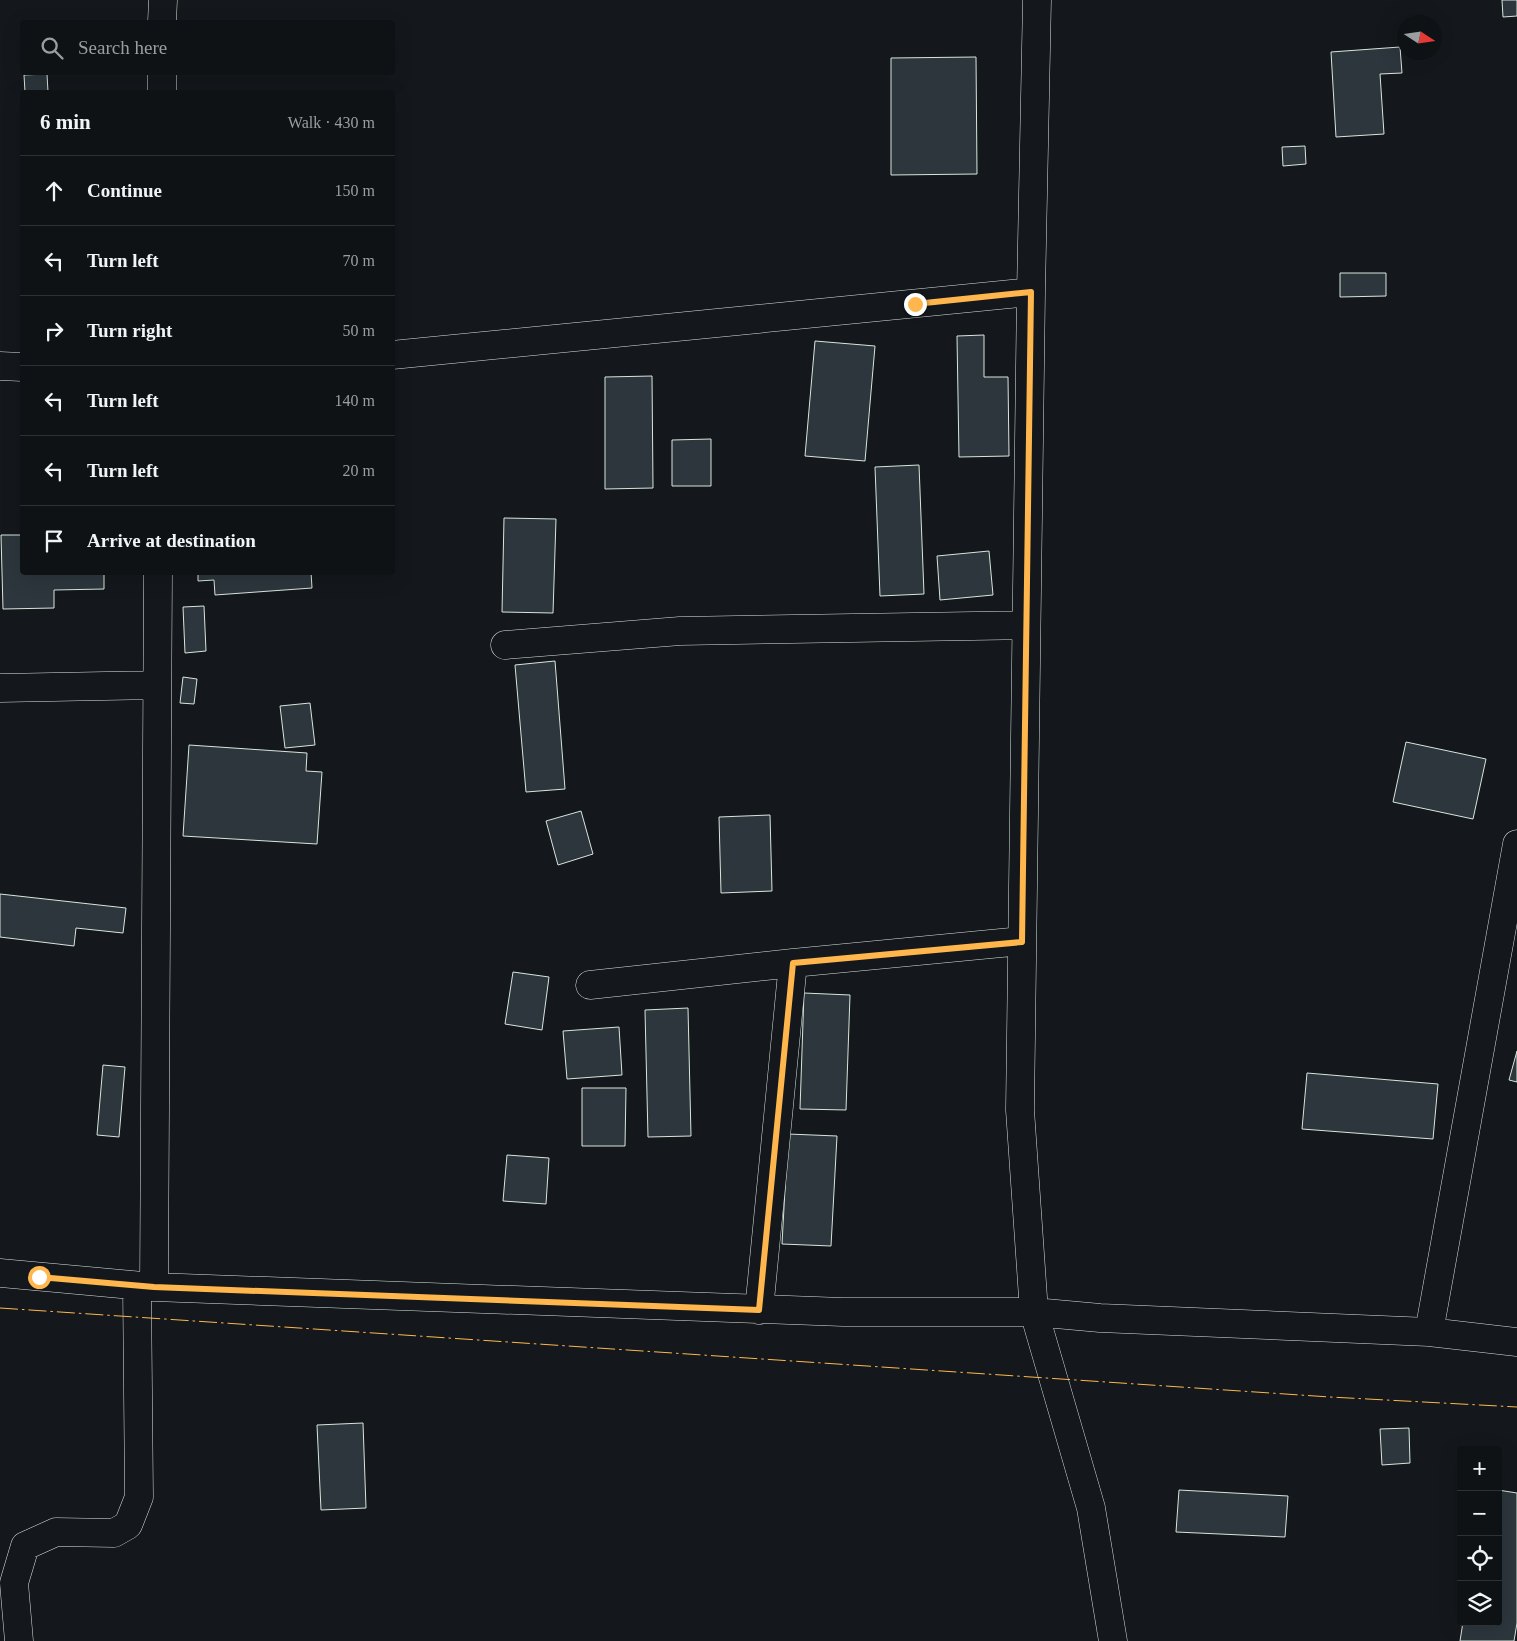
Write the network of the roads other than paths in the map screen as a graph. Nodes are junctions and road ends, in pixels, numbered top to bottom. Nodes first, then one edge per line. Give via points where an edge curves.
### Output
1 (163, 0) edge
2 (1037, 0) edge
3 (162, 20) edge
4 (162, 75) edge
5 (162, 90) edge
6 (1031, 292) junction
7 (395, 355) edge
8 (0, 366) edge
9 (20, 367) edge
10 (158, 575) edge
11 (1026, 625) junction
12 (505, 645) dead end
13 (157, 685) junction
14 (0, 688) edge
15 (1517, 844) edge
16 (1022, 942) junction
17 (793, 963) junction
18 (590, 985) dead end
19 (0, 1273) edge
20 (146, 1286) junction
21 (759, 1310) junction
22 (1034, 1312) junction
23 (1429, 1332) junction
24 (1517, 1342) edge
25 (19, 1641) edge
26 (1113, 1641) edge

1 - 3 street
2 - 6 street
4 - 5 street
6 - 7 street
6 - 11 street
8 - 9 street
10 - 13 street
11 - 12 street via 680,631
11 - 16 street
13 - 14 street
13 - 20 street
15 - 23 street
16 - 17 street
16 - 22 street via 1020,1110
17 - 18 street
17 - 21 street
19 - 20 street
20 - 21 street
20 - 25 street via 139,1497 128,1525 114,1533 56,1532 25,1546 14,1583
21 - 22 street
22 - 23 street via 1100,1318
22 - 26 street via 1091,1508
23 - 24 street

